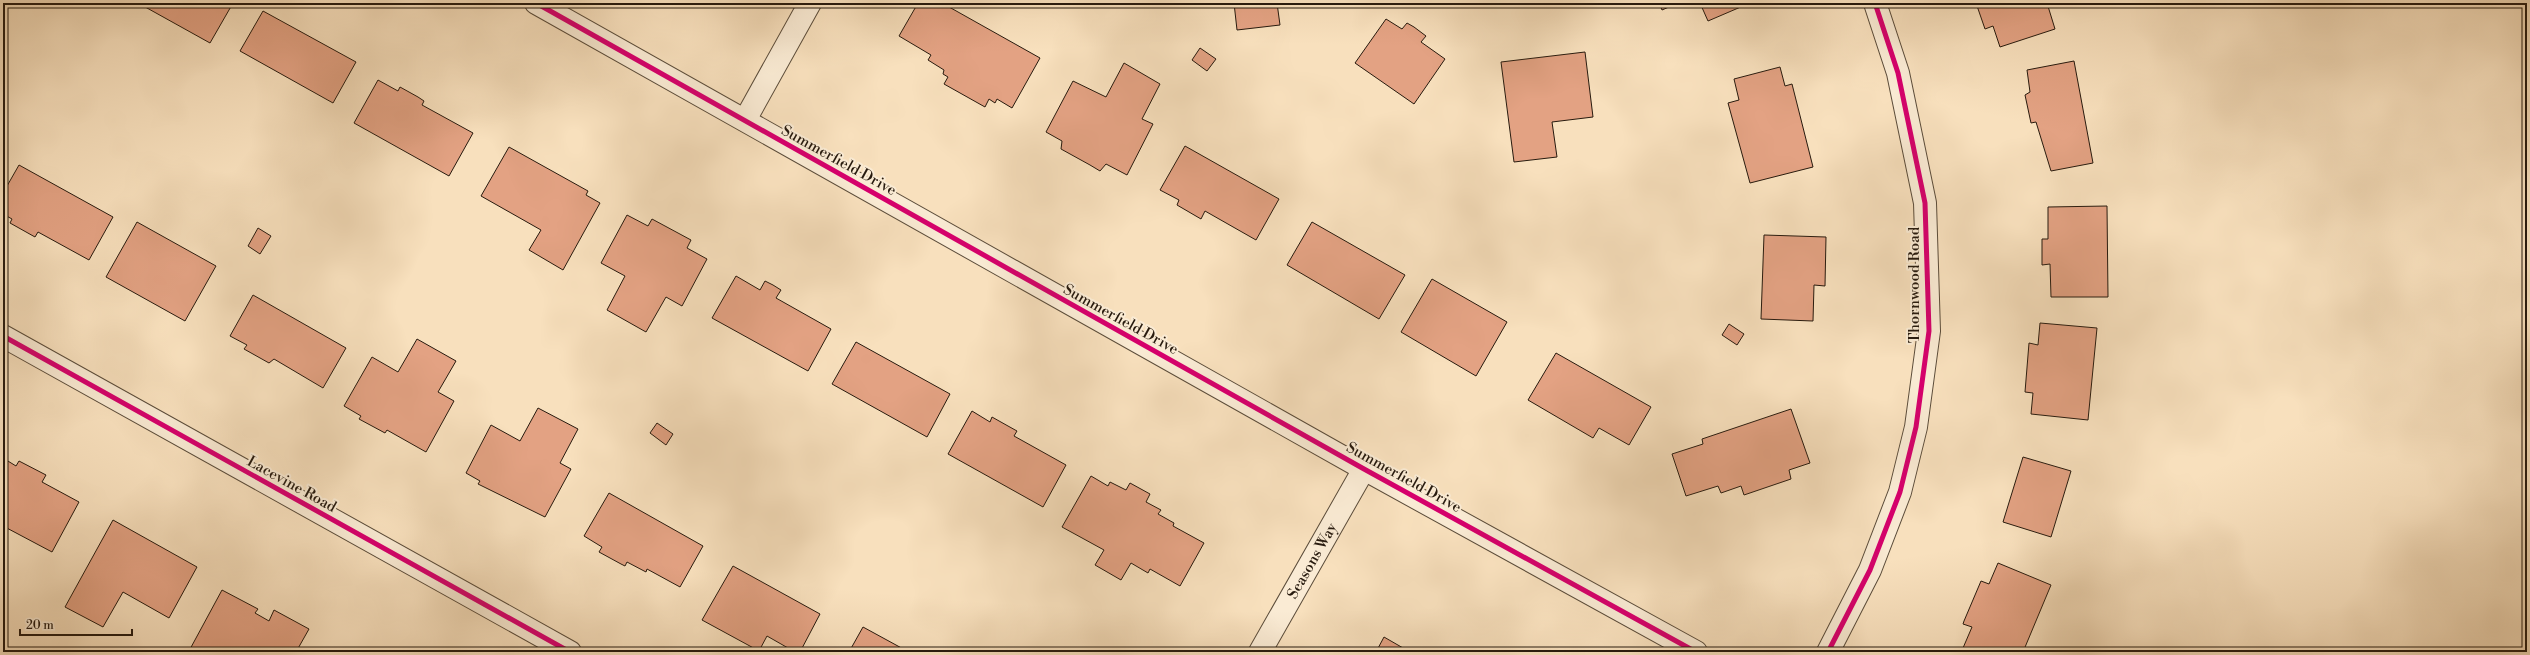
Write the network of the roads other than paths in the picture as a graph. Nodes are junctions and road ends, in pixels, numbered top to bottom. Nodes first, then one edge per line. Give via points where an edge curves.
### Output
1 (536, 3) edge
2 (810, 3) edge
3 (1874, 3) edge
4 (745, 120) junction
5 (3, 336) edge
6 (1364, 469) junction
7 (570, 652) edge
8 (1260, 652) edge
9 (1696, 652) edge
10 (1828, 652) edge

1 - 4 street, Summerfield Drive
2 - 4 street
3 - 10 street, Thornwood Road via 1898,73 1925,203 1929,331 1916,427 1900,492 1870,570
4 - 6 street, Summerfield Drive
5 - 7 street, Lacevine Road
6 - 8 street, Seasons Way
6 - 9 street, Summerfield Drive

